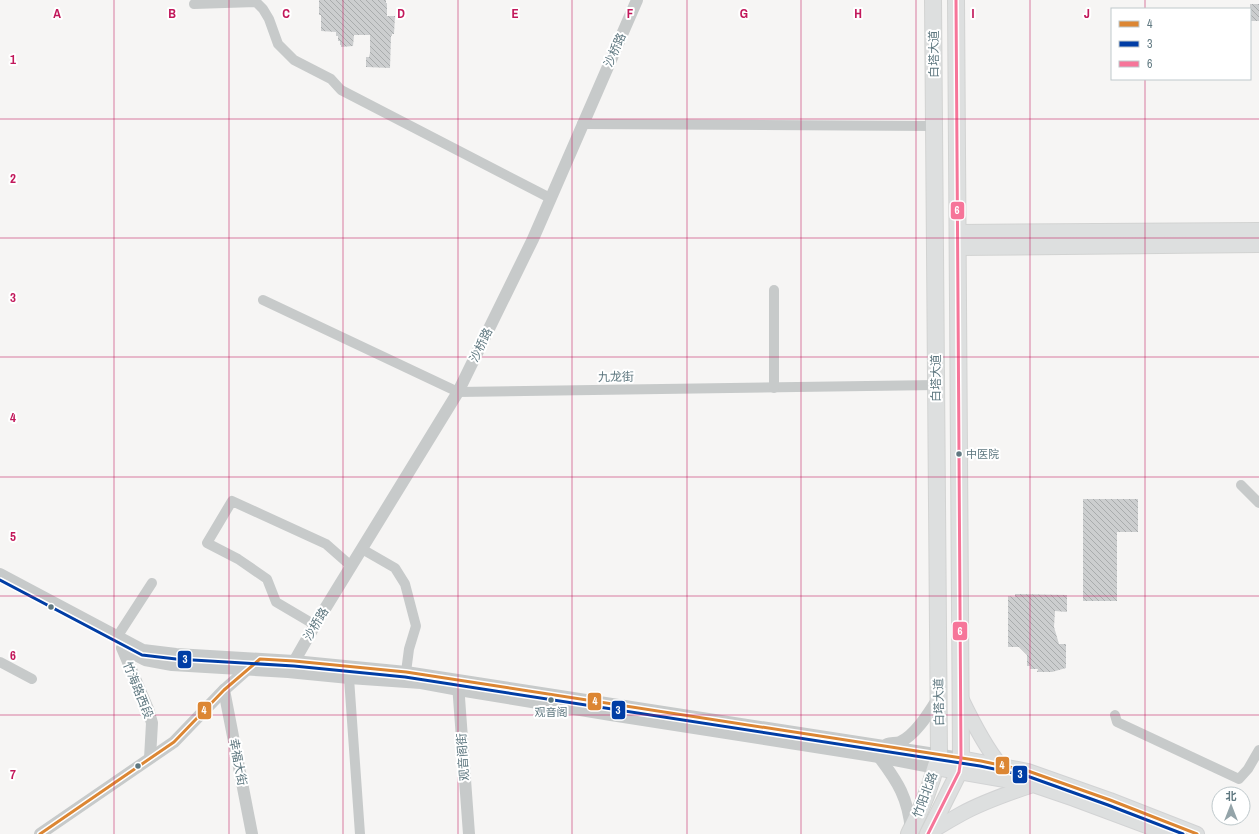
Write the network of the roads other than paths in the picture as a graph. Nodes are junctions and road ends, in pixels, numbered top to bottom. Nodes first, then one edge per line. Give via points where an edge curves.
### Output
1 (637, 0) edge
2 (933, 0) edge
3 (956, 0) edge
4 (194, 4) dead end
5 (582, 124) junction
6 (934, 126) junction
7 (550, 198) junction
8 (1259, 231) edge
9 (958, 240) junction
10 (1259, 244) edge
11 (774, 290) dead end
12 (263, 300) dead end
13 (936, 385) junction
14 (774, 388) junction
15 (458, 392) junction
16 (1241, 485) dead end
17 (1259, 503) edge
18 (362, 549) junction
19 (351, 566) junction
20 (0, 574) edge
21 (152, 583) dead end
22 (0, 584) edge
23 (315, 624) junction
24 (119, 642) junction
25 (260, 659) junction
26 (294, 660) junction
27 (0, 662) edge
28 (248, 669) junction
29 (288, 672) junction
30 (406, 672) junction
31 (349, 678) junction
32 (32, 679) dead end
33 (458, 685) junction
34 (224, 690) junction
35 (939, 697) junction
36 (961, 698) junction
37 (1115, 714) dead end
38 (1259, 750) edge
39 (880, 751) junction
40 (150, 758) junction
41 (938, 762) junction
42 (960, 765) junction
43 (1001, 766) junction
44 (1033, 785) junction
45 (910, 832) edge
46 (929, 833) edge
47 (40, 834) edge
48 (252, 834) edge
49 (360, 834) edge
50 (469, 834) edge
51 (1168, 834) edge
52 (1197, 834) edge

1 - 5 street, 沙桥路
2 - 6 highway, 白塔大道
3 - 9 highway, 白塔大道
4 - 7 street via 256,2 269,19 278,44 294,60 331,79 341,90
5 - 6 street
5 - 7 street, 沙桥路
6 - 13 highway, 白塔大道
7 - 15 street, 沙桥路
8 - 9 highway
9 - 10 highway
9 - 36 highway, 白塔大道
11 - 14 street
12 - 15 street
13 - 14 street, 九龙街
13 - 35 highway, 白塔大道
14 - 15 street, 九龙街
15 - 18 street, 沙桥路
16 - 17 street
18 - 19 street, 沙桥路
18 - 30 street via 395,568 405,584 416,626
19 - 23 street, 沙桥路
19 - 23 street via 326,544 232,501 207,543 238,559 267,580 276,602
20 - 24 street, 竹海路西段
21 - 24 street
22 - 24 street, 竹海路西段
23 - 26 street, 沙桥路
24 - 25 street, 竹海路西段 via 143,650 176,654
24 - 28 street, 竹海路西段 via 145,660 172,665
24 - 40 street, 竹海路西段 via 148,708 152,723
25 - 26 street, 竹海路西段
25 - 28 street
26 - 29 street, 沙桥路
26 - 30 street, 竹海路西段
27 - 32 street
28 - 29 street, 竹海路西段
28 - 34 street
29 - 31 street, 竹海路西段
30 - 33 street, 竹海路西段
31 - 33 street, 竹海路西段
31 - 49 street
33 - 39 street, 竹海路西段 via 826,738
33 - 50 street, 观音阁街
34 - 40 street via 174,742
34 - 48 street, 幸福大街
35 - 39 street via 912,733
35 - 41 highway, 白塔大道
36 - 42 highway, 白塔大道
36 - 43 main road via 992,755
37 - 38 street via 1117,722 1239,779
39 - 41 street, 竹海路西段
39 - 45 street via 904,795 909,813
40 - 47 street
41 - 42 main road
41 - 45 highway, 竹阳北路
42 - 43 main road
42 - 44 main road
42 - 46 highway, 竹阳北路
43 - 52 main road via 1028,771
44 - 46 main road via 983,803
44 - 51 main road

